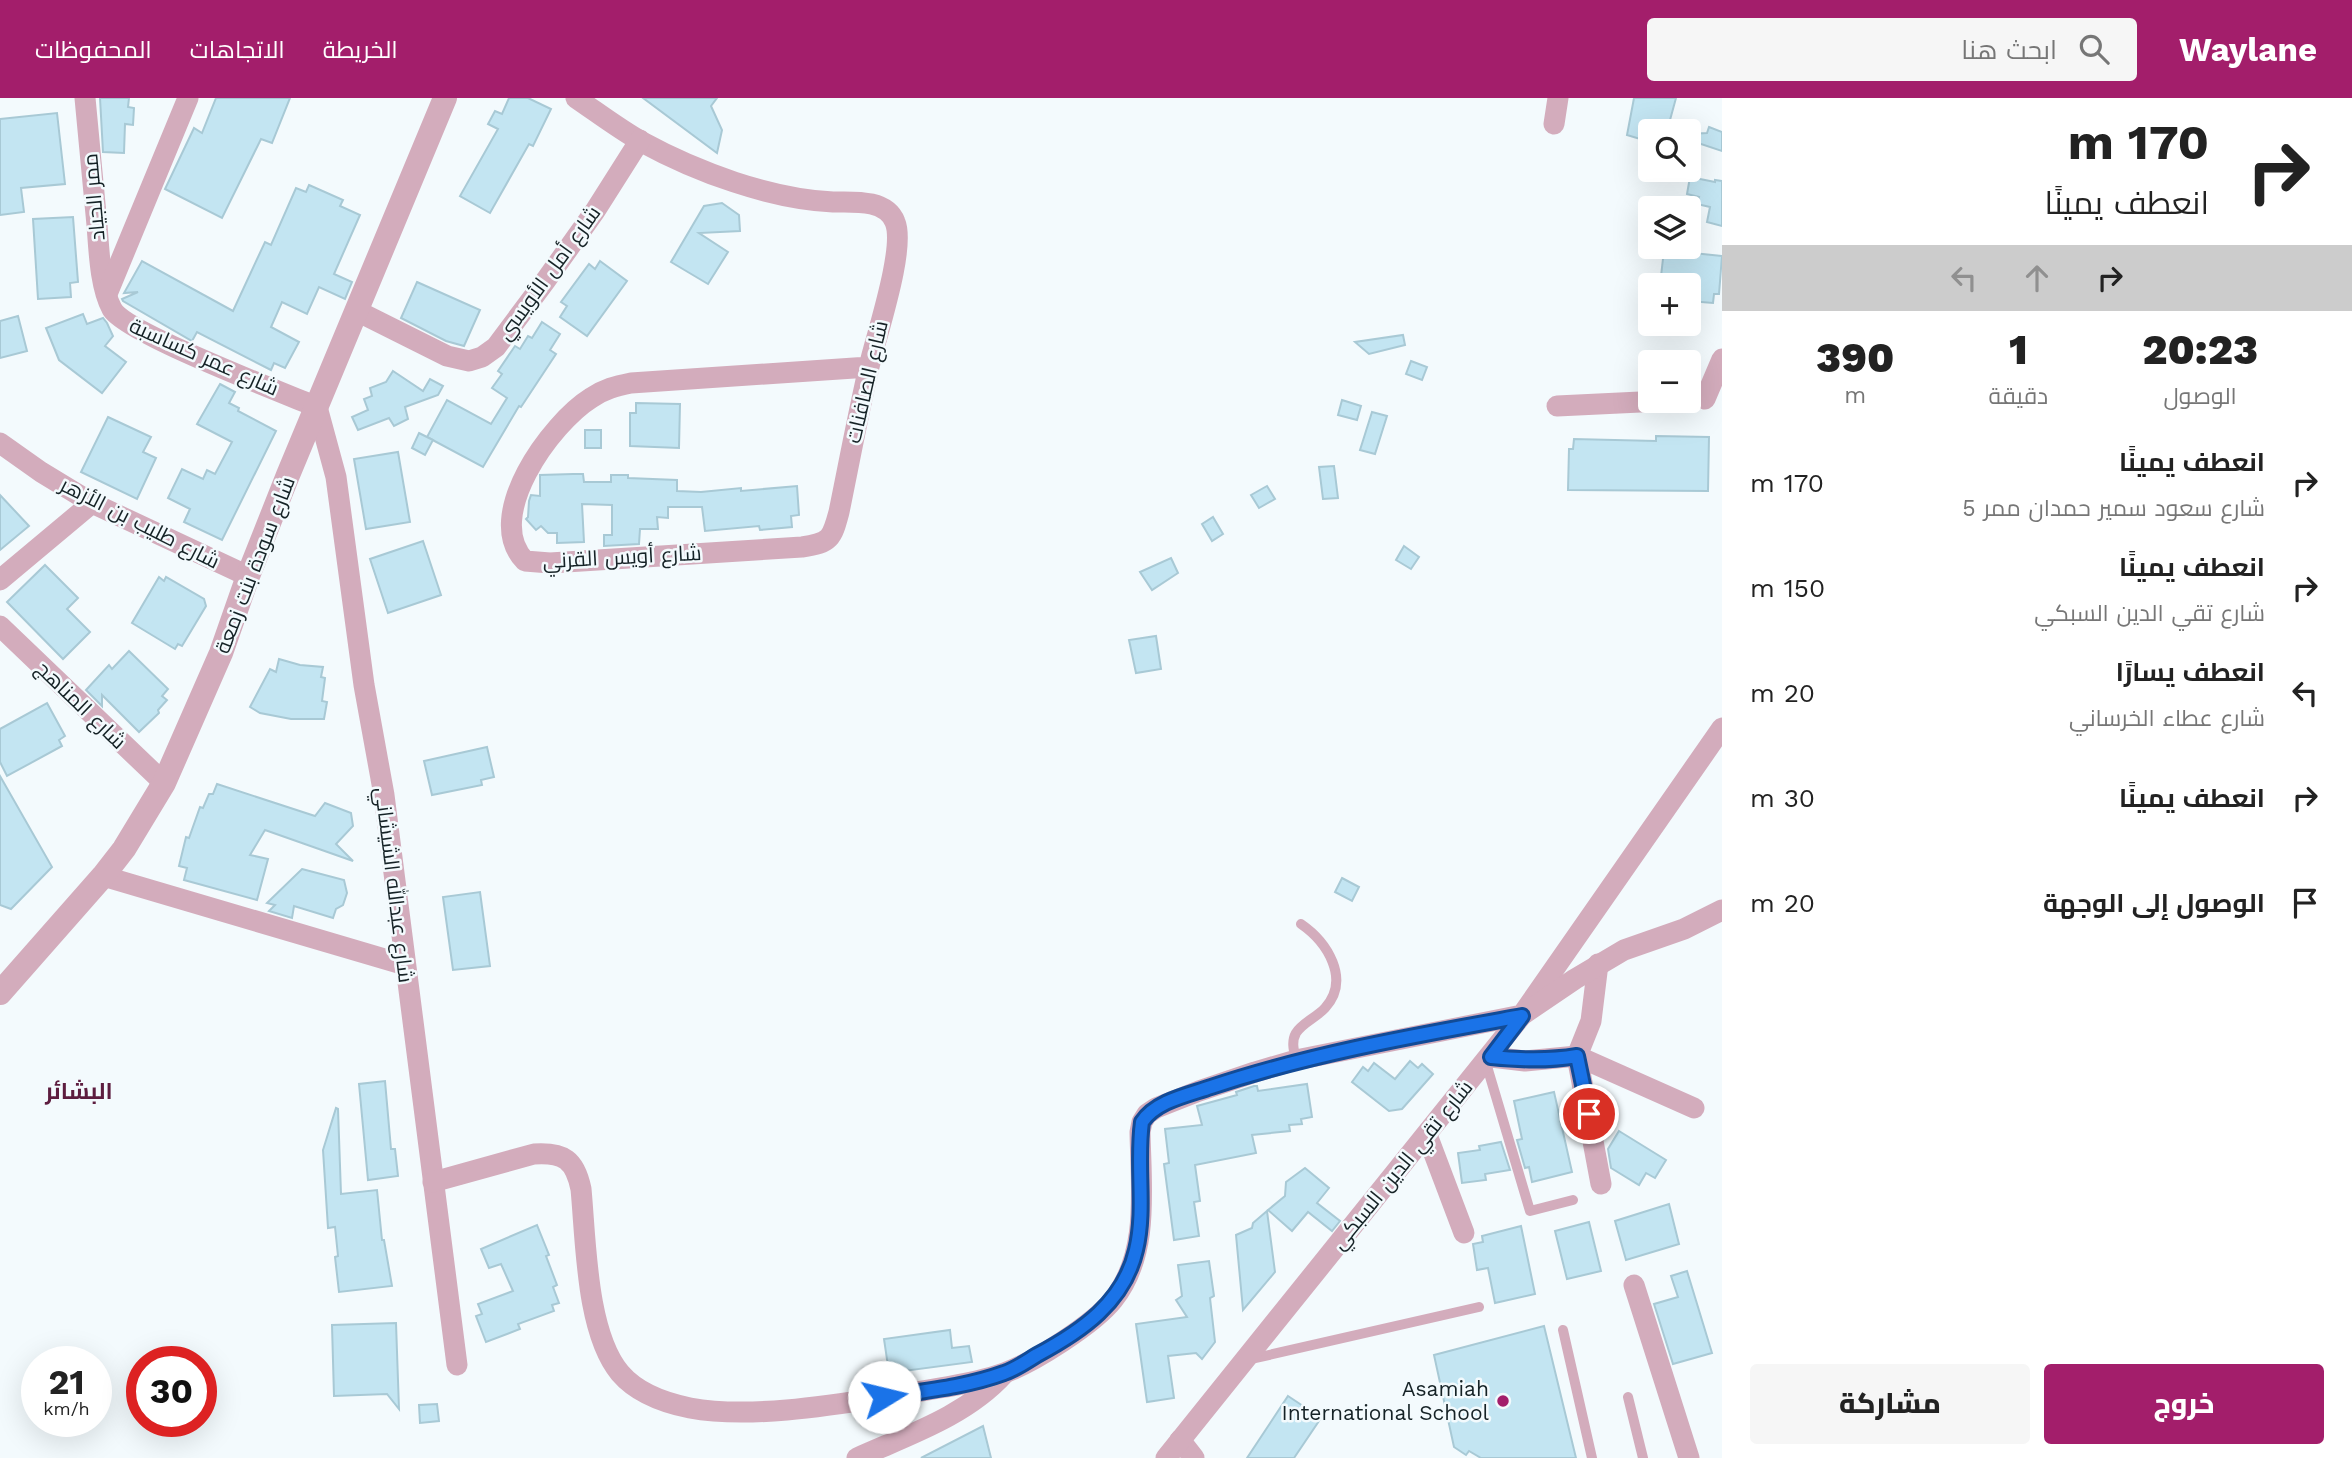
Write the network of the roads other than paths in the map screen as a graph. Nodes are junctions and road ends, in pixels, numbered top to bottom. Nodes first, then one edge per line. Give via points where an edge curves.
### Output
1 (85, 98) edge
2 (188, 98) edge
3 (445, 98) edge
4 (576, 98) edge
5 (1558, 98) edge
6 (1554, 124) dead end
7 (640, 140) junction
8 (107, 296) junction
9 (357, 311) junction
10 (1722, 359) edge
11 (869, 367) junction
12 (1705, 399) edge
13 (1638, 402) edge
14 (1557, 406) dead end
15 (317, 407) junction
16 (0, 443) edge
17 (92, 503) junction
18 (819, 545) joint
19 (248, 576) junction
20 (0, 580) edge
21 (0, 626) edge
22 (1722, 728) edge
23 (1715, 754) edge
24 (163, 783) junction
25 (103, 876) junction
26 (1722, 910) edge
27 (1301, 924) dead end
28 (1598, 964) junction
29 (405, 965) junction
30 (0, 993) edge
31 (1522, 1016) junction
32 (1577, 1056) junction
33 (1296, 1060) junction
34 (1488, 1060) junction
35 (1693, 1108) dead end
36 (1427, 1135) junction
37 (433, 1182) junction
38 (1601, 1184) dead end
39 (1573, 1200) dead end
40 (1464, 1233) dead end
41 (1634, 1285) dead end
42 (1479, 1307) dead end
43 (1563, 1330) dead end
44 (1245, 1361) junction
45 (457, 1365) dead end
46 (1006, 1373) junction
47 (1628, 1397) dead end
48 (1180, 1440) junction
49 (857, 1458) edge
50 (1166, 1458) edge
51 (1194, 1458) edge
52 (1592, 1458) edge
53 (1643, 1458) edge
54 (1689, 1458) edge

1 - 8 street, ممر الجياد
2 - 8 street
3 - 9 street, شارع سودة بنت زمعة
4 - 7 street
5 - 6 street
7 - 9 street, شارع أمل الأويسي via 547,280 496,347 482,357 469,361 447,356
7 - 11 street, شارع الصافنات via 744,184 815,201 861,203 890,214 897,234 895,261
8 - 15 street, شارع عمر كساسبة via 122,320 144,332
9 - 15 street, شارع سودة بنت زمعة
10 - 12 street
11 - 18 street, شارع الصافنات via 834,531
11 - 18 street, شارع أويس القرني via 609,387 569,415 540,450 520,489 511,535 515,552 525,561 550,563
13 - 14 street
15 - 19 street, شارع سودة بنت زمعة
15 - 29 street, شارع عبدالله الشيشاني via 342,517
16 - 17 street, شارع طليب بن الأزهر
17 - 19 street, شارع طليب بن الأزهر
17 - 20 street
19 - 24 street, شارع سودة بنت زمعة via 221,653
21 - 24 street, شارع المناهج
22 - 23 street
23 - 31 street
24 - 25 street, شارع سودة بنت زمعة
25 - 29 street
25 - 30 street, شارع سودة بنت زمعة
26 - 28 street, شارع تقي الدين السبكي
27 - 33 lane via 1318,936 1328,952 1336,968 1336,988 1327,1007 1296,1032
28 - 31 street, شارع تقي الدين السبكي
28 - 32 street via 1591,1021
29 - 37 street, شارع عبدالله الشيشاني
31 - 33 street
31 - 34 street, شارع تقي الدين السبكي
32 - 34 street
32 - 35 street
32 - 38 street
33 - 46 street via 1170,1101 1147,1114 1140,1132 1140,1231 1122,1287 1098,1315
34 - 36 street, شارع تقي الدين السبكي
34 - 39 lane via 1530,1211
36 - 40 street
36 - 44 street, شارع تقي الدين السبكي
37 - 45 street, شارع عبدالله الشيشاني
37 - 46 street via 534,1154 551,1152 570,1162 582,1189 598,1327 621,1374 668,1403 730,1411 783,1409 897,1395
41 - 54 street
42 - 44 lane
43 - 52 lane
44 - 48 street, شارع تقي الدين السبكي
46 - 49 street via 972,1404
47 - 53 lane
48 - 50 street, شارع تقي الدين السبكي
48 - 51 street

